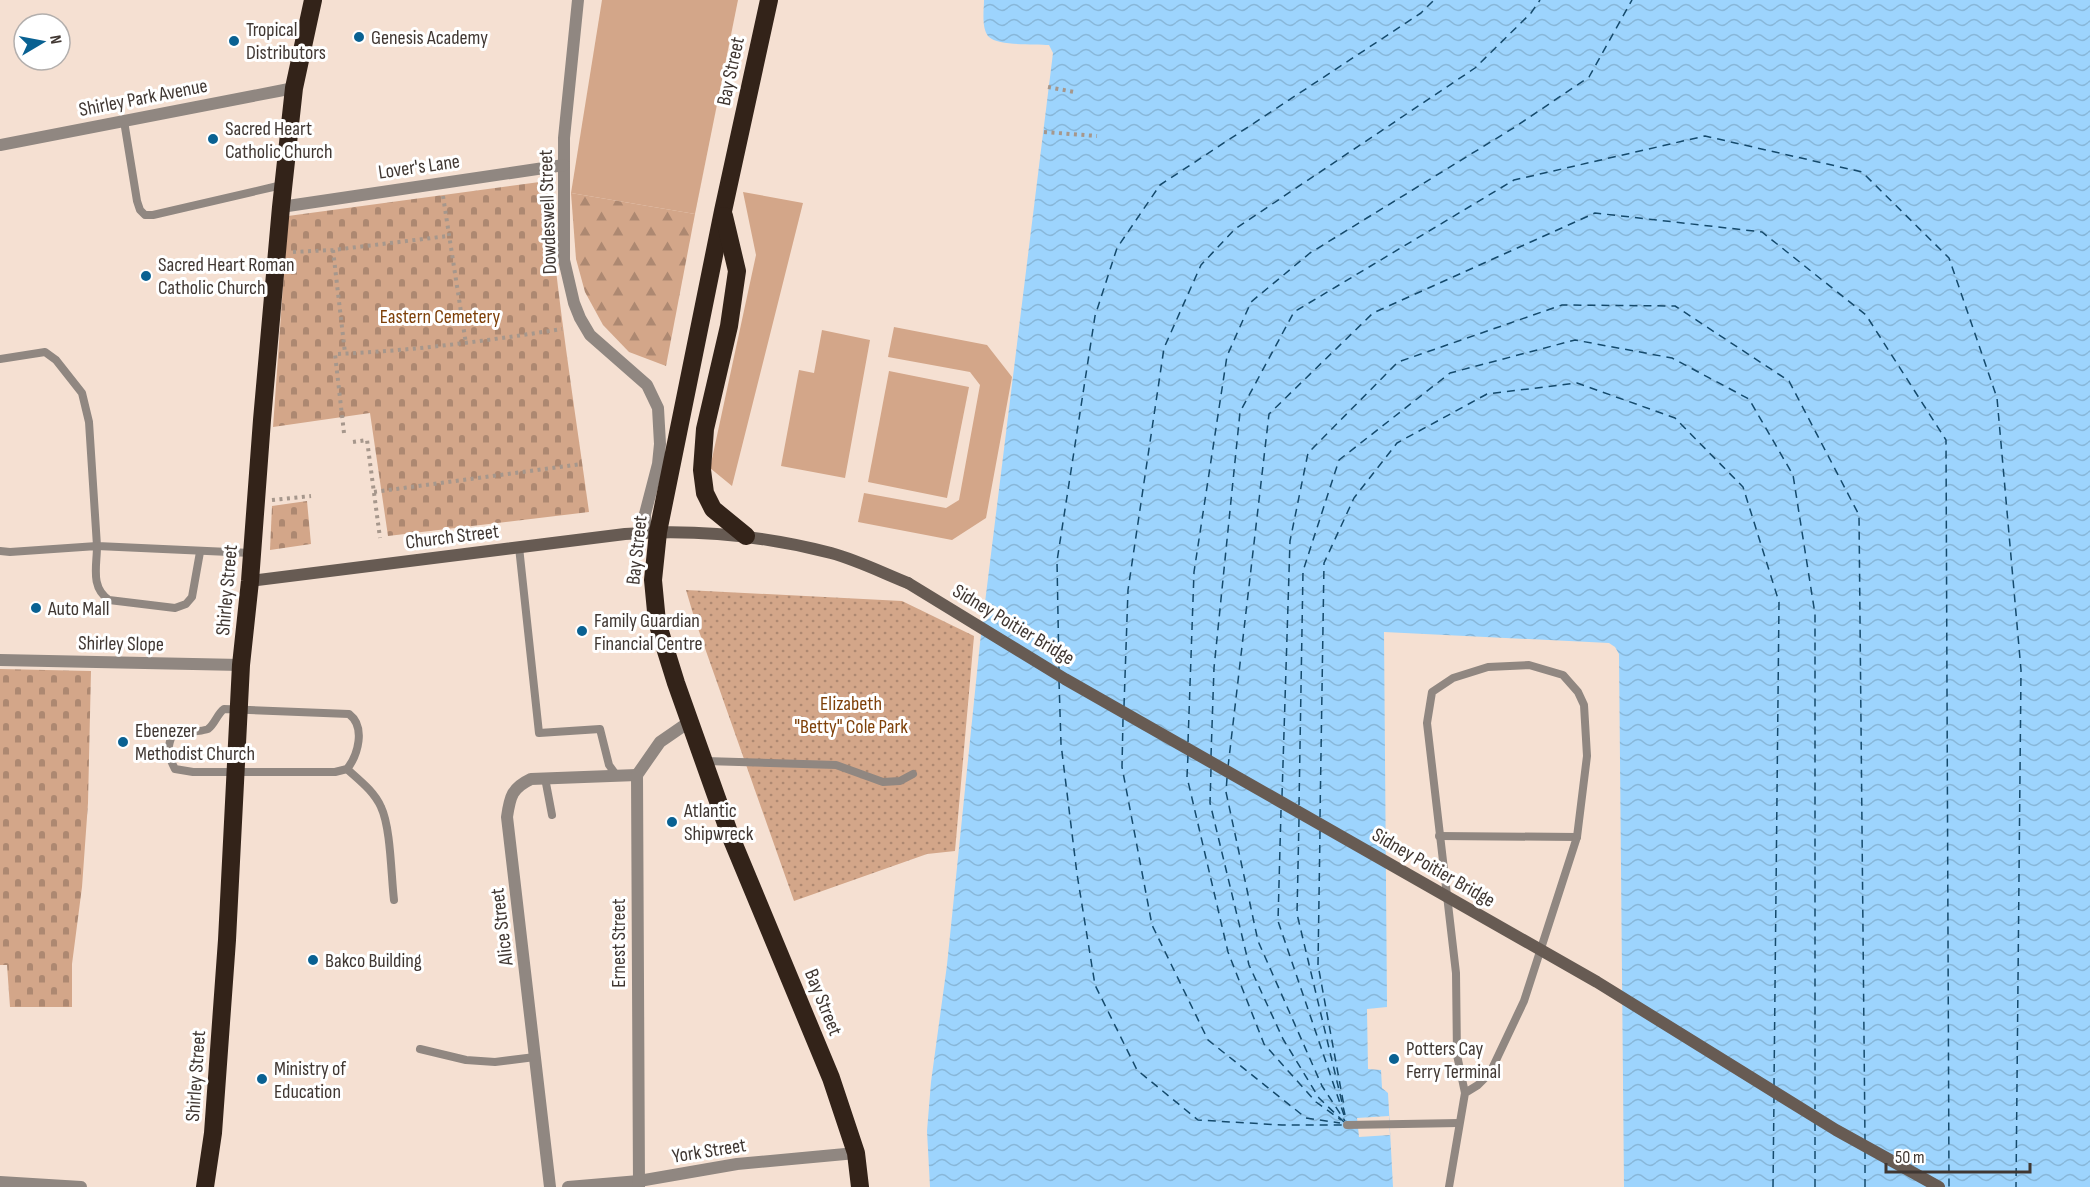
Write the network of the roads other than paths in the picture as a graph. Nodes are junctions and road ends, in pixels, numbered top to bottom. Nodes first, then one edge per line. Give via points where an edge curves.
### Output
1 (313, 0) edge
2 (578, 0) edge
3 (769, 0) edge
4 (294, 88) junction
5 (124, 121) junction
6 (0, 145) edge
7 (564, 165) junction
8 (284, 185) junction
9 (281, 207) junction
10 (723, 211) junction
11 (0, 359) edge
12 (651, 532) junction
13 (746, 536) junction
14 (97, 546) junction
15 (519, 548) junction
16 (0, 551) edge
17 (200, 552) junction
18 (252, 553) junction
19 (250, 581) junction
20 (0, 660) edge
21 (242, 665) junction
22 (240, 710) junction
23 (689, 722) junction
24 (704, 761) junction
25 (347, 769) junction
26 (237, 771) junction
27 (914, 774) dead end
28 (636, 775) junction
29 (616, 776) junction
30 (545, 778) junction
31 (552, 815) dead end
32 (1439, 836) junction
33 (1577, 837) junction
34 (393, 900) dead end
35 (420, 1049) dead end
36 (535, 1057) junction
37 (1465, 1093) junction
38 (1459, 1123) junction
39 (1347, 1125) dead end
40 (856, 1153) junction
41 (0, 1182) edge
42 (639, 1184) edge
43 (81, 1187) edge
44 (205, 1187) edge
45 (550, 1187) edge
46 (568, 1187) edge
47 (860, 1187) edge
48 (1449, 1187) edge
49 (1939, 1187) edge

1 - 4 highway, Shirley Street
2 - 7 street, Dowdeswell Street
3 - 10 highway, Bay Street
4 - 5 street, Shirley Park Avenue
4 - 8 highway, Shirley Street
5 - 6 street, Shirley Park Avenue
5 - 8 lane via 137,201 145,214
7 - 9 street, Lover's Lane
7 - 12 street, Dowdeswell Street via 564,260 580,318 590,335 647,385 658,408 658,464 647,507
8 - 9 highway, Shirley Street
9 - 18 highway, Shirley Street
10 - 12 highway, Bay Street
10 - 13 highway via 737,271 729,326 705,429 702,470 705,492 713,509
11 - 14 lane via 45,352 82,393 89,422
12 - 13 main road, Church Street
12 - 15 main road, Church Street
12 - 23 highway, Bay Street via 657,622
13 - 49 main road, Sidney Poitier Bridge, bridge via 832,553 908,583 1065,679 1597,982 1836,1130
14 - 16 lane
14 - 17 lane
14 - 17 lane via 96,586 101,594 109,600 175,608 192,597
15 - 19 main road, Church Street
15 - 29 lane via 539,733 600,729 609,765
17 - 18 lane
18 - 19 highway, Shirley Street
19 - 21 highway, Shirley Street
20 - 21 street, Shirley Slope
21 - 22 highway, Shirley Street
22 - 25 lane via 349,714 358,730 358,750
22 - 26 highway, Shirley Street
22 - 26 lane via 224,709 209,729 173,734 167,745 175,769
23 - 24 highway, Bay Street
23 - 28 street via 660,742
24 - 27 lane via 836,765 883,782 900,781
24 - 40 highway, Bay Street via 831,1078
25 - 26 lane
25 - 34 lane via 370,790 382,808
26 - 44 highway, Shirley Street via 213,1133
28 - 29 street, Alice Street
28 - 42 street, Ernest Street
29 - 30 street, Alice Street
30 - 31 lane
30 - 36 street, Alice Street via 519,784 510,798 507,816
32 - 33 lane
32 - 33 lane via 1426,723 1432,692 1453,678 1488,667 1529,665 1563,675 1584,705 1587,756
32 - 37 lane via 1456,973 1456,1055
33 - 37 lane via 1524,1001 1490,1073
35 - 36 lane via 466,1060 495,1062
36 - 45 street, Alice Street
37 - 38 lane
38 - 39 lane
38 - 48 lane
40 - 42 street, York Street via 737,1164
40 - 47 highway, Bay Street
41 - 43 street
42 - 46 street, York Street

